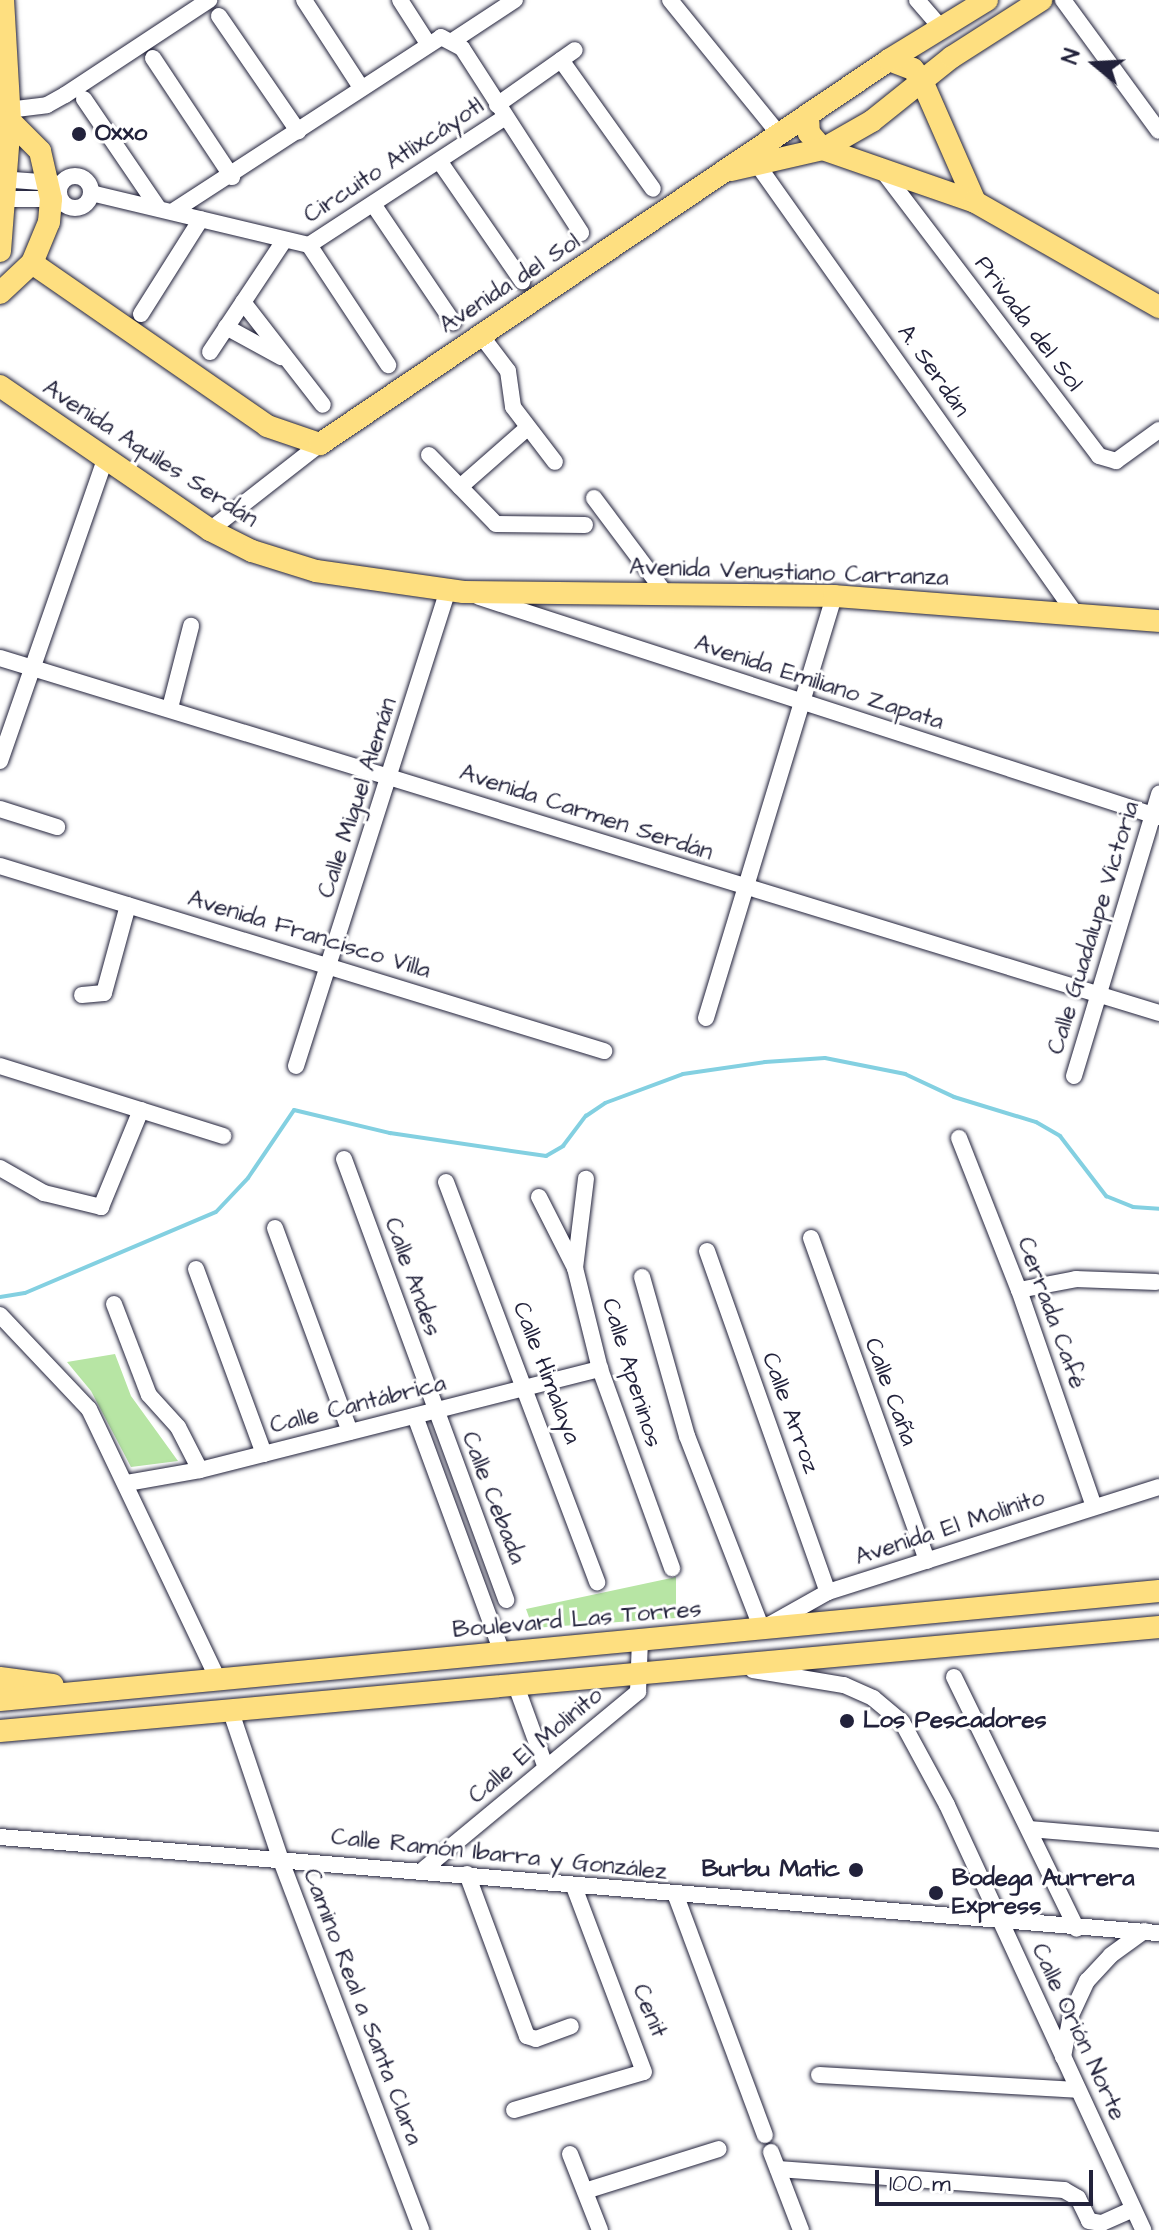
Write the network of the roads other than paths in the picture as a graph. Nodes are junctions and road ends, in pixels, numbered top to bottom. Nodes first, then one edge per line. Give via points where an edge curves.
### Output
1 (3, 0) edge
2 (209, 0) edge
3 (304, 0) edge
4 (400, 0) edge
5 (515, 0) edge
6 (670, 0) edge
7 (917, 0) edge
8 (987, 0) edge
9 (1041, 0) edge
10 (1063, 0) edge
11 (495, 6) edge
12 (219, 16) dead end
13 (941, 28) junction
14 (454, 40) junction
15 (427, 42) junction
16 (575, 50) dead end
17 (153, 58) dead end
18 (561, 60) junction
19 (889, 60) junction
20 (922, 81) junction
21 (360, 86) junction
22 (84, 99) dead end
23 (501, 111) junction
24 (9, 115) junction
25 (808, 116) junction
26 (298, 131) junction
27 (1159, 131) edge
28 (779, 134) junction
29 (823, 149) junction
30 (754, 160) junction
31 (440, 162) junction
32 (877, 164) junction
33 (232, 177) junction
34 (3, 189) edge
35 (653, 189) dead end
36 (55, 191) junction
37 (91, 193) junction
38 (975, 202) junction
39 (373, 204) junction
40 (157, 206) junction
41 (175, 210) junction
42 (201, 219) junction
43 (581, 233) dead end
44 (283, 242) junction
45 (309, 245) junction
46 (0, 251) edge
47 (32, 263) junction
48 (522, 281) dead end
49 (0, 293) edge
50 (243, 302) junction
51 (1159, 307) edge
52 (141, 314) dead end
53 (453, 322) dead end
54 (226, 327) junction
55 (480, 334) junction
56 (210, 352) dead end
57 (287, 361) junction
58 (388, 365) dead end
59 (0, 386) edge
60 (323, 405) dead end
61 (526, 429) junction
62 (1159, 430) edge
63 (320, 444) junction
64 (429, 455) dead end
65 (105, 459) junction
66 (555, 462) dead end
67 (460, 487) junction
68 (594, 498) dead end
69 (585, 525) dead end
70 (210, 530) junction
71 (456, 591) junction
72 (665, 593) junction
73 (834, 596) junction
74 (1077, 616) junction
75 (1159, 621) edge
76 (191, 626) dead end
77 (0, 658) edge
78 (30, 667) junction
79 (803, 703) junction
80 (170, 708) junction
81 (0, 761) edge
82 (391, 777) junction
83 (1159, 794) edge
84 (0, 809) edge
85 (1156, 816) edge
86 (57, 827) dead end
87 (0, 866) edge
88 (745, 889) junction
89 (128, 905) junction
90 (329, 966) junction
91 (1099, 994) junction
92 (82, 995) dead end
93 (1159, 1013) edge
94 (706, 1018) dead end
95 (604, 1051) dead end
96 (0, 1066) edge
97 (296, 1066) dead end
98 (1074, 1076) dead end
99 (141, 1110) junction
100 (223, 1136) dead end
101 (959, 1138) dead end
102 (344, 1159) dead end
103 (0, 1168) edge
104 (586, 1179) dead end
105 (446, 1182) dead end
106 (539, 1197) dead end
107 (275, 1228) dead end
108 (811, 1238) dead end
109 (707, 1251) dead end
110 (575, 1268) junction
111 (196, 1269) dead end
112 (642, 1277) dead end
113 (1156, 1282) dead end
114 (1019, 1290) junction
115 (114, 1304) dead end
116 (2, 1319) edge
117 (600, 1369) junction
118 (527, 1387) junction
119 (435, 1412) junction
120 (415, 1416) junction
121 (350, 1432) junction
122 (264, 1454) junction
123 (200, 1470) junction
124 (127, 1483) junction
125 (1159, 1487) edge
126 (1094, 1506) junction
127 (927, 1561) junction
128 (672, 1568) dead end
129 (597, 1582) dead end
130 (1159, 1591) edge
131 (828, 1592) junction
132 (506, 1600) dead end
133 (1159, 1627) edge
134 (762, 1629) junction
135 (640, 1640) junction
136 (502, 1653) junction
137 (728, 1668) junction
138 (643, 1674) junction
139 (954, 1677) dead end
140 (0, 1678) edge
141 (218, 1679) junction
142 (515, 1683) junction
143 (118, 1690) junction
144 (0, 1700) edge
145 (230, 1709) junction
146 (44, 1728) junction
147 (0, 1731) edge
148 (0, 1749) edge
149 (546, 1768) junction
150 (1029, 1829) junction
151 (0, 1837) edge
152 (1159, 1840) edge
153 (280, 1858) junction
154 (424, 1869) junction
155 (467, 1874) junction
156 (574, 1887) junction
157 (676, 1896) junction
158 (1001, 1922) junction
159 (1077, 1929) junction
160 (1151, 1932) edge
161 (571, 2026) dead end
162 (1063, 2057) junction
163 (819, 2075) dead end
164 (1078, 2090) junction
165 (514, 2110) dead end
166 (765, 2135) dead end
167 (719, 2149) dead end
168 (771, 2152) dead end
169 (570, 2154) dead end
170 (778, 2169) junction
171 (585, 2191) junction
172 (1133, 2209) junction
173 (1097, 2225) edge
174 (421, 2230) edge
175 (600, 2230) edge
176 (801, 2230) edge
177 (1143, 2230) edge

1 - 24 main road
2 - 24 street via 47,105
3 - 21 street
4 - 15 street
5 - 11 street
6 - 28 street
7 - 13 street
8 - 13 main road, Avenida del Sol
9 - 20 main road, Avenida del Sol
10 - 27 street
11 - 14 street
12 - 26 street
13 - 19 main road, Avenida del Sol
14 - 15 street
14 - 23 street
15 - 21 street
16 - 18 street, Circuito Atlixcáyotl
17 - 33 street
18 - 23 street, Circuito Atlixcáyotl
18 - 35 street
19 - 20 main road via 904,63
19 - 25 main road, Avenida del Sol
20 - 29 main road, Avenida del Sol via 872,121
20 - 38 main road
21 - 26 street
22 - 40 street
23 - 31 street, Circuito Atlixcáyotl
23 - 43 street
24 - 34 main road
24 - 36 main road via 31,137
25 - 28 main road, Avenida del Sol
25 - 29 main road via 809,133
26 - 33 street
28 - 30 main road, Avenida del Sol
29 - 30 main road, Avenida del Sol
29 - 32 main road
30 - 55 main road, Avenida del Sol
30 - 74 street, A. Serdán
31 - 39 street, Circuito Atlixcáyotl
31 - 48 street
32 - 38 main road
32 - 62 street, Privada del Sol via 1099,456 1116,461
33 - 41 street
34 - 36 street
34 - 46 main road
36 - 37 street via 77,208
36 - 37 street via 79,176
36 - 47 main road
37 - 40 street
38 - 51 main road
39 - 45 street, Circuito Atlixcáyotl
39 - 53 street
40 - 41 street
41 - 42 street
42 - 44 street
42 - 52 street
44 - 45 street
44 - 50 street
45 - 58 street
47 - 49 main road
47 - 63 main road via 267,426
50 - 54 street
50 - 57 street
54 - 56 street
54 - 57 street
55 - 61 street via 508,371 513,407
55 - 63 main road, Avenida del Sol
57 - 60 street
59 - 65 main road, Avenida Aquiles Serdán
61 - 66 street
61 - 67 street
63 - 70 street, Avenida del Sol
64 - 67 street
65 - 70 main road, Avenida Aquiles Serdán
65 - 78 street
67 - 69 street via 496,524
68 - 72 street
70 - 71 main road, Avenida Aquiles Serdán via 252,551 316,571
71 - 72 main road, Avenida Venustiano Carranza
71 - 79 street, Avenida Emiliano Zapata
71 - 82 street, Calle Miguel Alemán
72 - 73 main road, Avenida Venustiano Carranza
73 - 74 main road, Avenida Venustiano Carranza
73 - 79 street
74 - 75 main road, Avenida Venustiano Carranza
76 - 80 street
77 - 78 street, Avenida Carmen Serdán
78 - 80 street, Avenida Carmen Serdán
78 - 81 street
79 - 85 street, Avenida Emiliano Zapata
79 - 88 street
80 - 82 street, Avenida Carmen Serdán
82 - 88 street, Avenida Carmen Serdán
82 - 90 street, Calle Miguel Alemán
83 - 85 street, Calle Guadalupe Victoria
84 - 86 street
85 - 91 street, Calle Guadalupe Victoria
87 - 89 street, Avenida Francisco Villa
88 - 91 street, Avenida Carmen Serdán
88 - 94 street
89 - 90 street, Avenida Francisco Villa
89 - 92 street via 104,993
90 - 95 street, Avenida Francisco Villa
90 - 97 street, Calle Miguel Alemán
91 - 93 street, Avenida Carmen Serdán
91 - 98 street, Calle Guadalupe Victoria
96 - 99 street
99 - 100 street
99 - 103 street via 101,1207 44,1193
101 - 114 street, Cerrada Café
102 - 119 street, Calle Andes
104 - 110 street
105 - 118 street, Calle Himalaya
106 - 110 street, Calle Apeninos
107 - 121 street
108 - 127 street, Calle Caña
109 - 131 street, Calle Arroz
110 - 117 street, Calle Apeninos
111 - 122 street
112 - 134 street via 687,1436
113 - 114 street via 1076,1279
114 - 126 street, Cerrada Café
115 - 123 street via 149,1395 178,1427
116 - 124 street via 89,1409
117 - 118 street, Calle Cantábrica
117 - 128 street, Calle Apeninos
118 - 119 street, Calle Cantábrica
118 - 129 street, Calle Himalaya
119 - 120 street, Calle Cantábrica
119 - 132 street, Calle Cebada
120 - 121 street, Calle Cantábrica
120 - 136 street
121 - 122 street, Calle Cantábrica
122 - 123 street, Calle Cantábrica
123 - 124 street, Calle Cantábrica
124 - 141 street
125 - 126 street, Avenida El Molinito
126 - 127 street, Avenida El Molinito
127 - 131 street, Avenida El Molinito
130 - 134 main road, Boulevard Las Torres
131 - 134 street, Avenida El Molinito
133 - 137 main road
134 - 135 main road, Boulevard Las Torres
135 - 136 main road, Boulevard Las Torres
135 - 138 street
136 - 141 main road, Boulevard Las Torres
137 - 138 main road
137 - 158 street, Calle Orión Norte via 844,1685 873,1698 902,1722 922,1753
138 - 142 main road
138 - 149 street, Calle El Molinito via 638,1692
139 - 150 street
140 - 143 main road
141 - 143 main road, Boulevard Las Torres
142 - 145 main road
142 - 149 street
143 - 144 main road, Boulevard Las Torres
145 - 146 main road
145 - 153 street, Camino Real a Santa Clara
146 - 147 main road
146 - 148 main road
149 - 154 street, Calle El Molinito
150 - 152 street
150 - 159 street
151 - 153 street, Calle Ramón Ibarra y González
153 - 154 street, Calle Ramón Ibarra y González
153 - 174 street, Camino Real a Santa Clara
154 - 155 street, Calle Ramón Ibarra y González
155 - 156 street, Calle Ramón Ibarra y González
155 - 161 street via 527,2036 536,2039
156 - 157 street, Calle Ramón Ibarra y González
156 - 165 street, Cenit via 644,2072
157 - 158 street, Calle Ramón Ibarra y González
157 - 166 street
158 - 159 street, Calle Ramón Ibarra y González
158 - 162 street, Calle Orión Norte
159 - 160 street, Calle Ramón Ibarra y González
160 - 162 street via 1111,1955 1087,1981 1071,2015
162 - 164 street, Calle Orión Norte
163 - 164 street
164 - 172 street, Calle Orión Norte
167 - 171 street
168 - 170 street
169 - 171 street
170 - 173 street via 1064,2190 1078,2198
170 - 176 street
171 - 175 street
172 - 173 street
172 - 177 street, Calle Orión Norte

